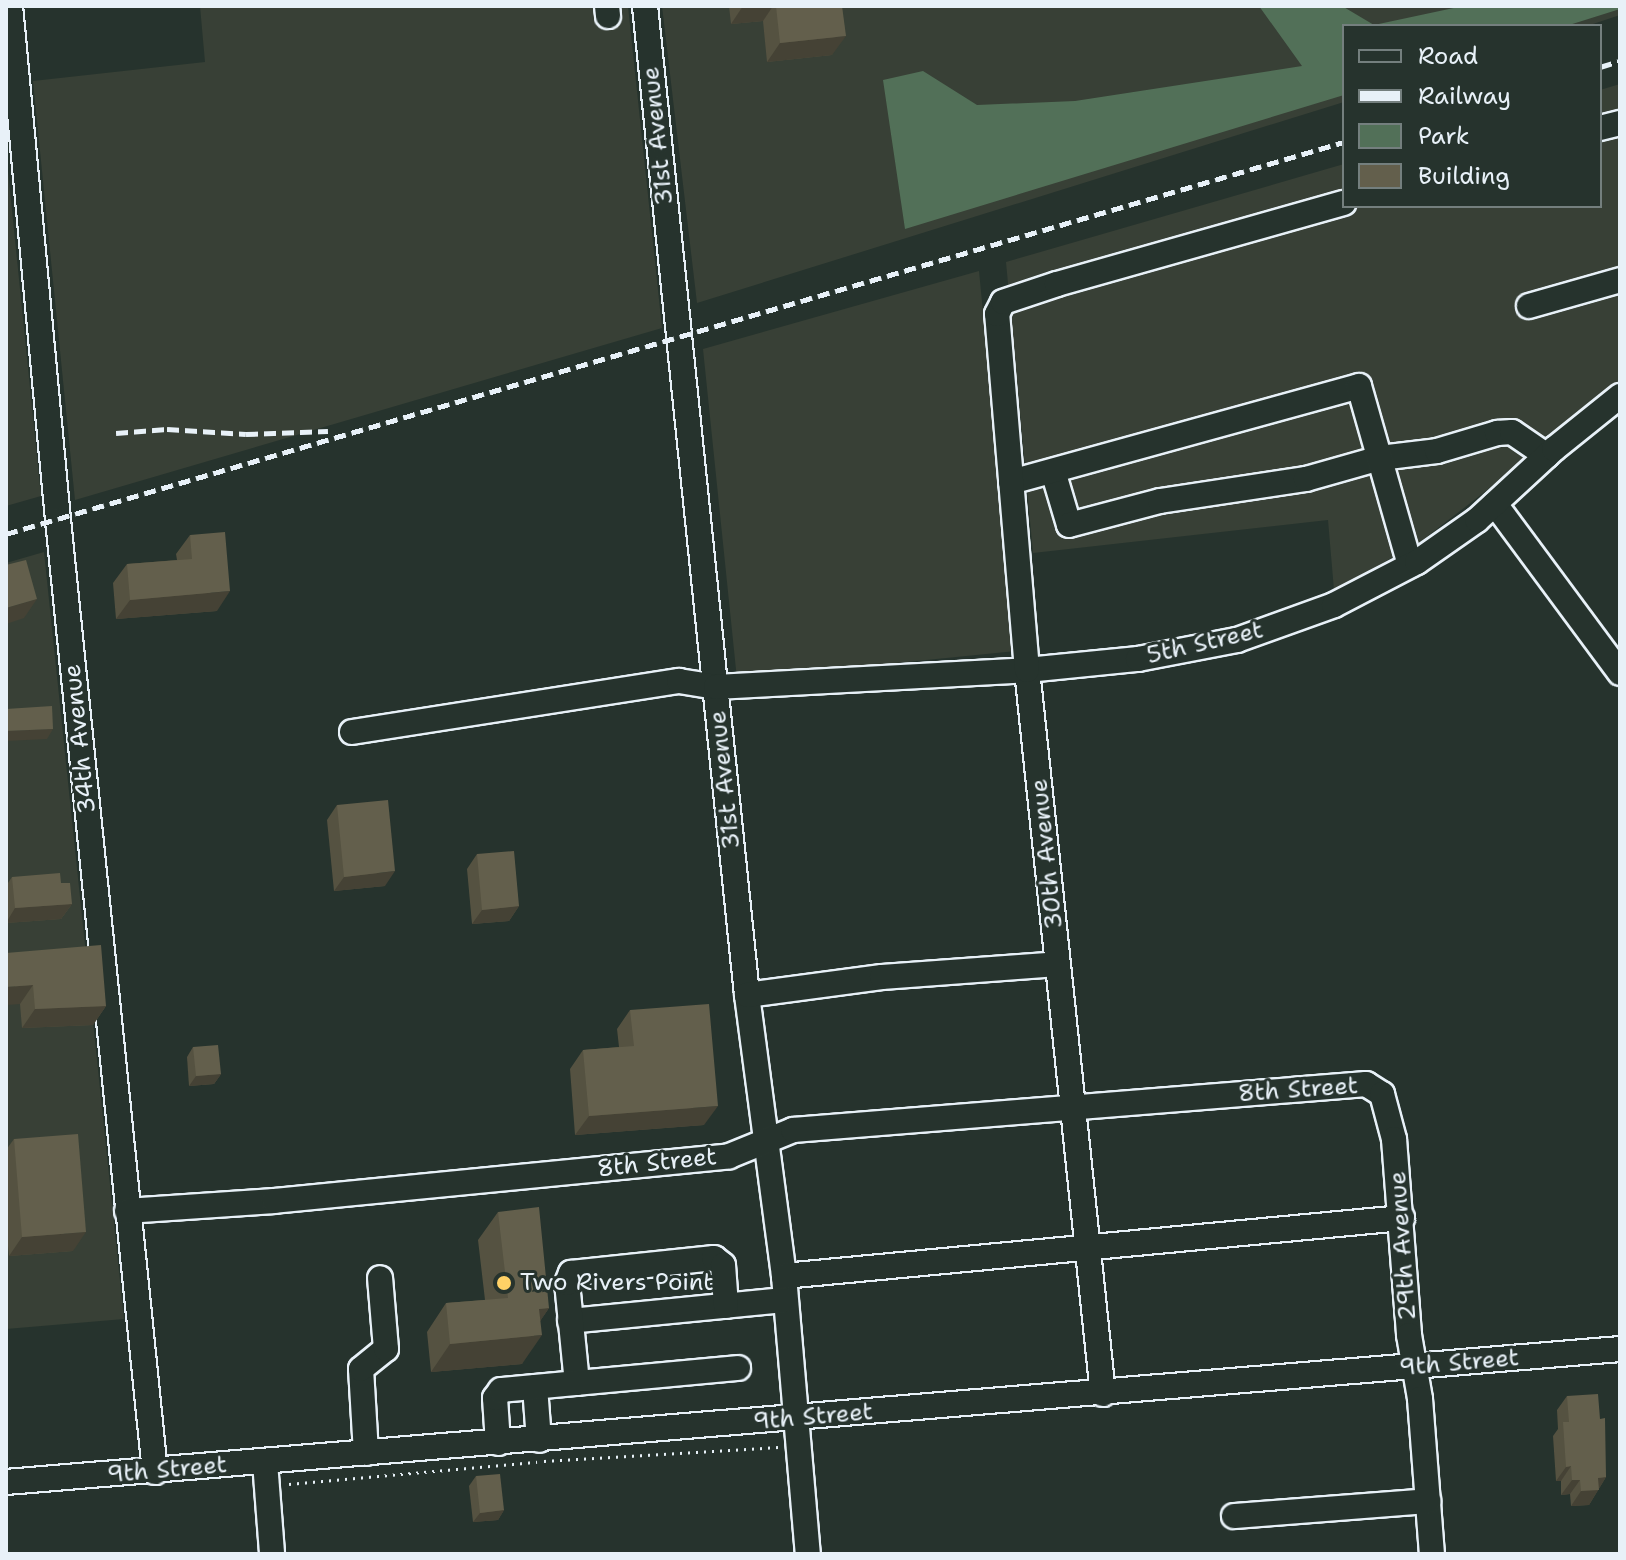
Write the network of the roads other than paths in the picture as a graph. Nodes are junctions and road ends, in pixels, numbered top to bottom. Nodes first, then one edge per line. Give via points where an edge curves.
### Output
1 (10, 6) edge
2 (645, 6) edge
3 (1342, 204) edge
4 (1620, 280) edge
5 (1529, 306) dead end
6 (1620, 396) edge
7 (1547, 456) junction
8 (1380, 458) junction
9 (1053, 471) junction
10 (1011, 482) junction
11 (1495, 504) junction
12 (1410, 565) junction
13 (1027, 670) junction
14 (1620, 673) edge
15 (716, 687) junction
16 (352, 732) dead end
17 (1058, 964) junction
18 (747, 995) junction
19 (1373, 1086) joint
20 (1073, 1108) junction
21 (766, 1141) junction
22 (127, 1211) junction
23 (1402, 1218) junction
24 (1088, 1250) junction
25 (380, 1278) dead end
26 (784, 1288) junction
27 (726, 1306) junction
28 (570, 1321) junction
29 (1620, 1349) edge
30 (1414, 1367) junction
31 (738, 1368) dead end
32 (577, 1383) junction
33 (535, 1387) junction
34 (1103, 1394) junction
35 (798, 1419) junction
36 (539, 1440) junction
37 (498, 1443) junction
38 (366, 1453) junction
39 (265, 1462) junction
40 (155, 1472) junction
41 (6, 1482) edge
42 (1428, 1501) junction
43 (1234, 1516) dead end
44 (272, 1554) edge
45 (807, 1554) edge
46 (1432, 1554) edge

1 - 22 street, 34th Avenue
2 - 15 street, 31st Avenue
3 - 10 street, 30th Avenue via 1003,302 997,314
4 - 5 street
6 - 7 street, 5th Street
7 - 8 street via 1512,432 1437,451
7 - 11 street, 5th Street
8 - 9 street via 1306,479 1160,501 1069,525
8 - 9 street via 1359,386
8 - 12 street
9 - 10 street
10 - 13 street, 30th Avenue
11 - 12 street, 5th Street
11 - 14 street
12 - 13 street, 5th Street via 1334,605 1237,640 1138,659
13 - 15 street, 5th Street
13 - 17 street, 30th Avenue
15 - 16 street, 5th Street via 679,681
15 - 18 street, 31st Avenue
17 - 18 street via 882,977
17 - 20 street, 30th Avenue
18 - 21 street, 31st Avenue
19 - 20 street, 8th Street via 1350,1083
19 - 23 street, 29th Avenue via 1386,1103 1394,1139
20 - 21 street, 8th Street via 793,1130
20 - 24 street, 30th Avenue
21 - 22 street, 8th Street via 729,1156
21 - 26 street, 31st Avenue
22 - 40 street, 34th Avenue
23 - 24 street
23 - 30 street, 29th Avenue
24 - 26 street
24 - 34 street, 30th Avenue
25 - 38 street via 386,1349 361,1369
26 - 27 street
26 - 35 street, 31st Avenue
27 - 28 street
27 - 28 street via 723,1265 714,1258 571,1273
28 - 32 street
29 - 30 street, 9th Street
30 - 34 street, 9th Street
30 - 42 street, 29th Avenue
31 - 32 street
32 - 33 street
33 - 36 street
33 - 37 street via 497,1392
34 - 35 street, 9th Street
35 - 36 street, 9th Street
35 - 45 street, 31st Avenue
36 - 37 street, 9th Street
37 - 38 street, 9th Street
38 - 39 street, 9th Street
39 - 40 street, 9th Street
39 - 44 street
40 - 41 street, 9th Street
42 - 43 street
42 - 46 street, 29th Avenue

